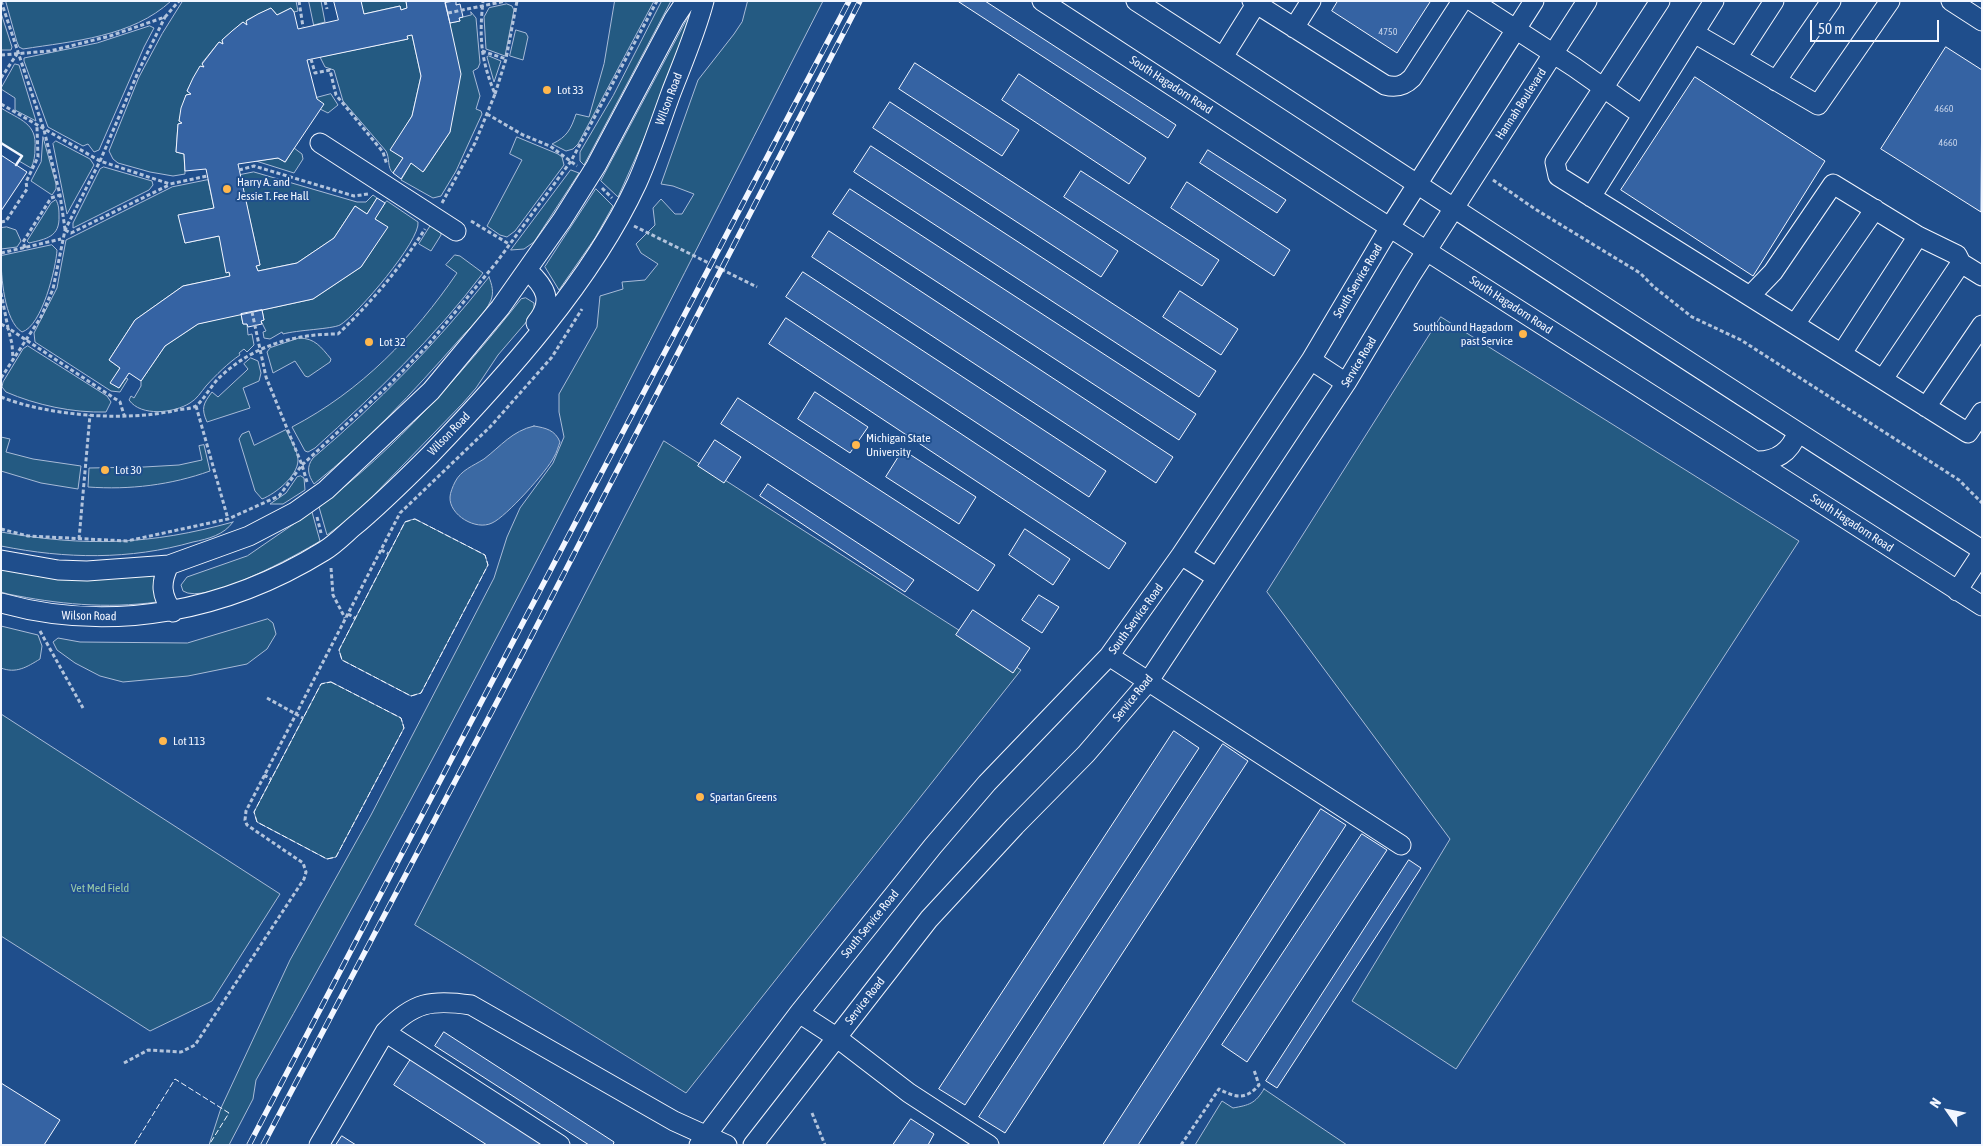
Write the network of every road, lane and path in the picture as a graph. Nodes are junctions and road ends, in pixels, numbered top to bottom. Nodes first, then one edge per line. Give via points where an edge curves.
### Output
1 (1, 1) edge
2 (179, 1) edge
3 (298, 1) edge
4 (325, 1) edge
5 (483, 1) edge
6 (506, 1) edge
7 (517, 1) edge
8 (657, 1) edge
9 (686, 1) edge
10 (704, 1) edge
11 (1042, 1) edge
12 (1136, 1) edge
13 (1311, 1) edge
14 (1462, 1) edge
15 (1472, 1) edge
16 (1534, 1) edge
17 (1587, 1) edge
18 (1660, 1) edge
19 (1714, 1) edge
20 (1774, 1) edge
21 (1831, 1) edge
22 (1890, 1) edge
23 (1951, 1) edge
24 (1256, 2) edge
25 (483, 6) junction
26 (327, 9) dead end
27 (448, 13) dead end
28 (165, 17) junction
29 (1982, 21) edge
30 (303, 27) dead end
31 (1294, 28) junction
32 (1516, 29) junction
33 (1694, 33) junction
34 (481, 50) junction
35 (17, 54) junction
36 (1553, 54) junction
37 (1, 55) edge
38 (1223, 57) junction
39 (312, 58) dead end
40 (1737, 58) junction
41 (506, 59) junction
42 (1, 78) edge
43 (1776, 81) junction
44 (1604, 88) junction
45 (495, 94) junction
46 (1, 104) edge
47 (487, 114) junction
48 (1642, 115) junction
49 (37, 126) junction
50 (44, 130) junction
51 (320, 143) dead end
52 (100, 161) junction
53 (571, 161) junction
54 (239, 170) dead end
55 (385, 173) dead end
56 (207, 176) dead end
57 (589, 177) junction
58 (1493, 180) dead end
59 (1418, 183) junction
60 (170, 184) junction
61 (373, 190) dead end
62 (60, 195) junction
63 (1591, 196) junction
64 (1455, 207) junction
65 (623, 208) junction
66 (1875, 209) junction
67 (441, 210) junction
68 (1, 222) edge
69 (460, 224) joint
70 (634, 226) junction
71 (1390, 227) junction
72 (65, 230) junction
73 (629, 234) dead end
74 (1918, 236) junction
75 (61, 239) junction
76 (509, 244) junction
77 (25, 248) junction
78 (1427, 251) junction
79 (1, 253) edge
80 (1961, 263) junction
81 (527, 270) junction
82 (1982, 276) edge
83 (757, 287) dead end
84 (1, 294) edge
85 (1750, 296) junction
86 (583, 308) dead end
87 (252, 312) dead end
88 (1, 324) edge
89 (1795, 324) junction
90 (1982, 326) edge
91 (8, 328) junction
92 (26, 341) junction
93 (260, 349) junction
94 (1842, 354) junction
95 (1311, 360) junction
96 (13, 361) junction
97 (1, 378) edge
98 (1882, 379) junction
99 (1346, 383) junction
100 (1, 397) edge
101 (480, 401) junction
102 (196, 406) junction
103 (1926, 407) junction
104 (1982, 412) edge
105 (124, 415) junction
106 (90, 416) junction
107 (1797, 433) junction
108 (1755, 461) junction
109 (302, 465) junction
110 (1982, 503) edge
111 (228, 519) junction
112 (1, 529) edge
113 (79, 539) junction
114 (381, 550) junction
115 (1982, 552) edge
116 (389, 554) dead end
117 (1181, 555) junction
118 (1, 560) edge
119 (169, 565) junction
120 (1216, 577) junction
121 (1957, 591) junction
122 (1, 604) edge
123 (1982, 606) edge
124 (173, 612) junction
125 (348, 614) junction
126 (355, 618) dead end
127 (40, 632) dead end
128 (1108, 656) junction
129 (1148, 682) junction
130 (267, 698) dead end
131 (83, 708) dead end
132 (296, 714) junction
133 (303, 718) dead end
134 (264, 775) junction
135 (271, 779) dead end
136 (1401, 845) dead end
137 (799, 1013) junction
138 (385, 1032) junction
139 (836, 1037) junction
140 (124, 1062) dead end
141 (1254, 1070) dead end
142 (812, 1112) dead end
143 (702, 1140) edge
144 (319, 1145) edge
145 (560, 1145) edge
146 (727, 1145) edge
147 (753, 1145) edge
148 (824, 1145) edge
149 (990, 1145) edge
150 (1181, 1145) edge

1 - 35 path
2 - 28 path
3 - 30 path
4 - 26 path
5 - 25 path
6 - 25 path
7 - 41 path
8 - 53 path
9 - 57 street
10 - 65 street, Wilson Road via 637,184
11 - 71 street, South Hagadorn Road
12 - 38 street
13 - 31 street
14 - 31 street via 1412,78 1396,87 1385,85
15 - 32 street
16 - 32 street
17 - 36 street, Hannah Boulevard
18 - 44 street
19 - 33 street
20 - 40 street
21 - 43 street
22 - 43 street via 1818,105
23 - 29 street
24 - 31 street
24 - 38 street
25 - 27 path
25 - 34 path
28 - 35 path via 82,44
28 - 52 path
32 - 36 street
32 - 59 street
33 - 40 street
33 - 48 street
34 - 41 path
34 - 45 path
35 - 37 path
35 - 42 path
35 - 50 path
36 - 44 street
36 - 64 street, Hannah Boulevard
38 - 59 street
39 - 55 path via 315,73 330,70 341,103 383,152 387,161
40 - 43 street
41 - 45 path
44 - 48 street
44 - 63 street via 1555,162 1558,176
45 - 47 path
46 - 49 path
47 - 53 path via 550,146
47 - 67 path
48 - 63 street
49 - 50 path
49 - 68 path via 38,157 26,182 28,189 6,221
50 - 52 path
50 - 62 path
51 - 67 street
52 - 60 path
52 - 72 path
53 - 57 path
53 - 76 path
54 - 61 path via 254,166 359,197
56 - 60 path
57 - 65 path
57 - 81 street
58 - 110 path via 1640,273 1692,317 1740,340 1959,480
59 - 64 street
59 - 71 street, South Service Road
60 - 72 path via 71,233
62 - 72 path
62 - 77 path via 50,198 23,242
63 - 85 street
64 - 78 street, Service Road
64 - 107 street
65 - 70 path
65 - 101 street, Wilson Road via 570,294
66 - 74 street
66 - 85 street via 1833,184 1772,272
66 - 89 street
67 - 69 street
67 - 93 path via 366,306 338,334 299,336
69 - 76 path
70 - 73 path
70 - 83 path
71 - 78 street, South Hagadorn Road
71 - 95 street, South Service Road
72 - 75 path
74 - 80 street via 1957,256
74 - 94 street
75 - 77 path
75 - 92 path via 53,289
76 - 109 path via 427,346
77 - 79 path
78 - 99 street, Service Road
78 - 108 street, South Hagadorn Road
80 - 82 street
80 - 98 street
81 - 101 street via 544,287 548,300 543,314 498,368
81 - 119 street via 500,308 430,391 326,490 295,512 249,536
84 - 91 path
85 - 89 street
86 - 114 path via 552,357 496,420 400,513
87 - 93 path
88 - 91 path
89 - 94 street
90 - 103 street
91 - 92 path
91 - 96 path
92 - 96 path
92 - 105 path via 120,402
93 - 102 path via 230,368
93 - 109 path via 266,377
94 - 98 street
95 - 99 street
95 - 117 street, South Service Road
96 - 97 path
98 - 103 street
99 - 120 street, Service Road
100 - 106 path via 53,412
101 - 124 street, Wilson Road via 384,501 326,550 263,584
102 - 105 path via 162,414
102 - 111 path
103 - 104 street via 1968,433
105 - 106 path
106 - 113 path
107 - 108 street via 1791,446 1779,456
107 - 115 street
108 - 121 street, South Hagadorn Road
109 - 111 path via 279,496
111 - 113 path via 127,541
112 - 113 path via 28,536
114 - 116 path
114 - 125 path
115 - 121 street
117 - 120 street
117 - 128 street, South Service Road
118 - 119 street via 58,570 87,571
119 - 124 street via 162,578 162,589
120 - 129 street, Service Road
121 - 123 street, South Hagadorn Road
122 - 124 street, Wilson Road via 82,618
125 - 126 path
125 - 132 path
127 - 131 path
128 - 129 street
128 - 137 street, South Service Road via 987,783
129 - 136 street
129 - 139 street, Service Road via 1086,754 929,919
130 - 132 path
132 - 133 path
132 - 134 path
134 - 135 path
134 - 140 path via 246,811 245,820 251,828 303,863 304,879 195,1045 181,1052 148,1050
137 - 139 street
137 - 143 street
138 - 143 street via 398,1018 429,1002 471,1005
138 - 144 street
138 - 145 street
139 - 147 street, Service Road
139 - 149 street via 909,1094
141 - 150 path via 1259,1084 1251,1094 1228,1094 1219,1089
142 - 148 path
143 - 146 street

